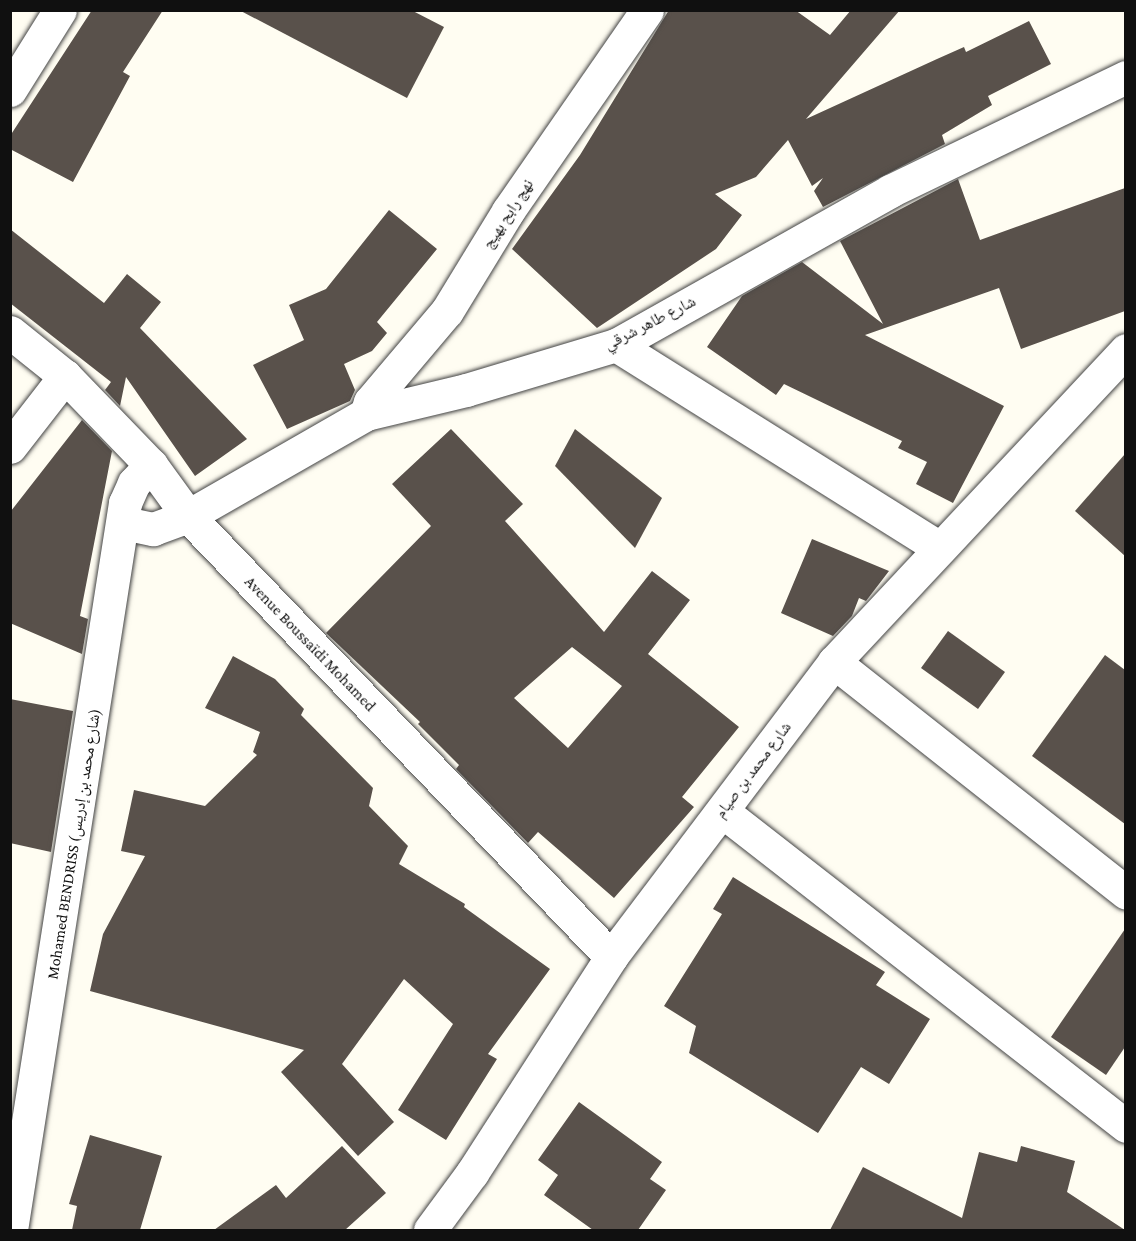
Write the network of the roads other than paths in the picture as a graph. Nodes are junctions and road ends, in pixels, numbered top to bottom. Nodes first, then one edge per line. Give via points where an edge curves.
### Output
1 (60, 10) edge
2 (648, 10) edge
3 (1125, 77) edge
4 (10, 90) edge
5 (10, 332) edge
6 (616, 345) junction
7 (1125, 350) edge
8 (65, 375) junction
9 (366, 414) junction
10 (10, 447) edge
11 (151, 465) junction
12 (188, 516) junction
13 (124, 524) junction
14 (940, 548) junction
15 (834, 662) junction
16 (722, 811) junction
17 (1125, 893) edge
18 (611, 957) junction
19 (1125, 1126) edge
20 (11, 1230) edge
21 (430, 1230) edge

1 - 4 street
2 - 9 street, نهج رابح بهيج via 508,211 447,311 370,402
3 - 6 street, شارع طاهر شرقي via 890,191
5 - 8 street, Avenue Boussaïdi Mohamed
6 - 9 street, شارع طاهر شرقي via 466,390
6 - 14 street
7 - 14 street, شارع محمد بن صيام
8 - 10 street
8 - 11 street, Avenue Boussaïdi Mohamed
9 - 12 street, شارع طاهر شرقي
11 - 12 street, Avenue Boussaïdi Mohamed
11 - 13 street, Mohamed BENDRISS (شارع محمد بن إدريس) via 129,492
12 - 13 street, شارع طاهر شرقي via 161,528
12 - 18 street, Avenue Boussaïdi Mohamed
13 - 20 street, Mohamed BENDRISS (شارع محمد بن إدريس)
14 - 15 street, شارع محمد بن صيام
15 - 16 street, شارع محمد بن صيام
15 - 17 street
16 - 18 street, شارع محمد بن صيام
16 - 19 street
18 - 21 street, شارع محمد بن صيام via 472,1173

